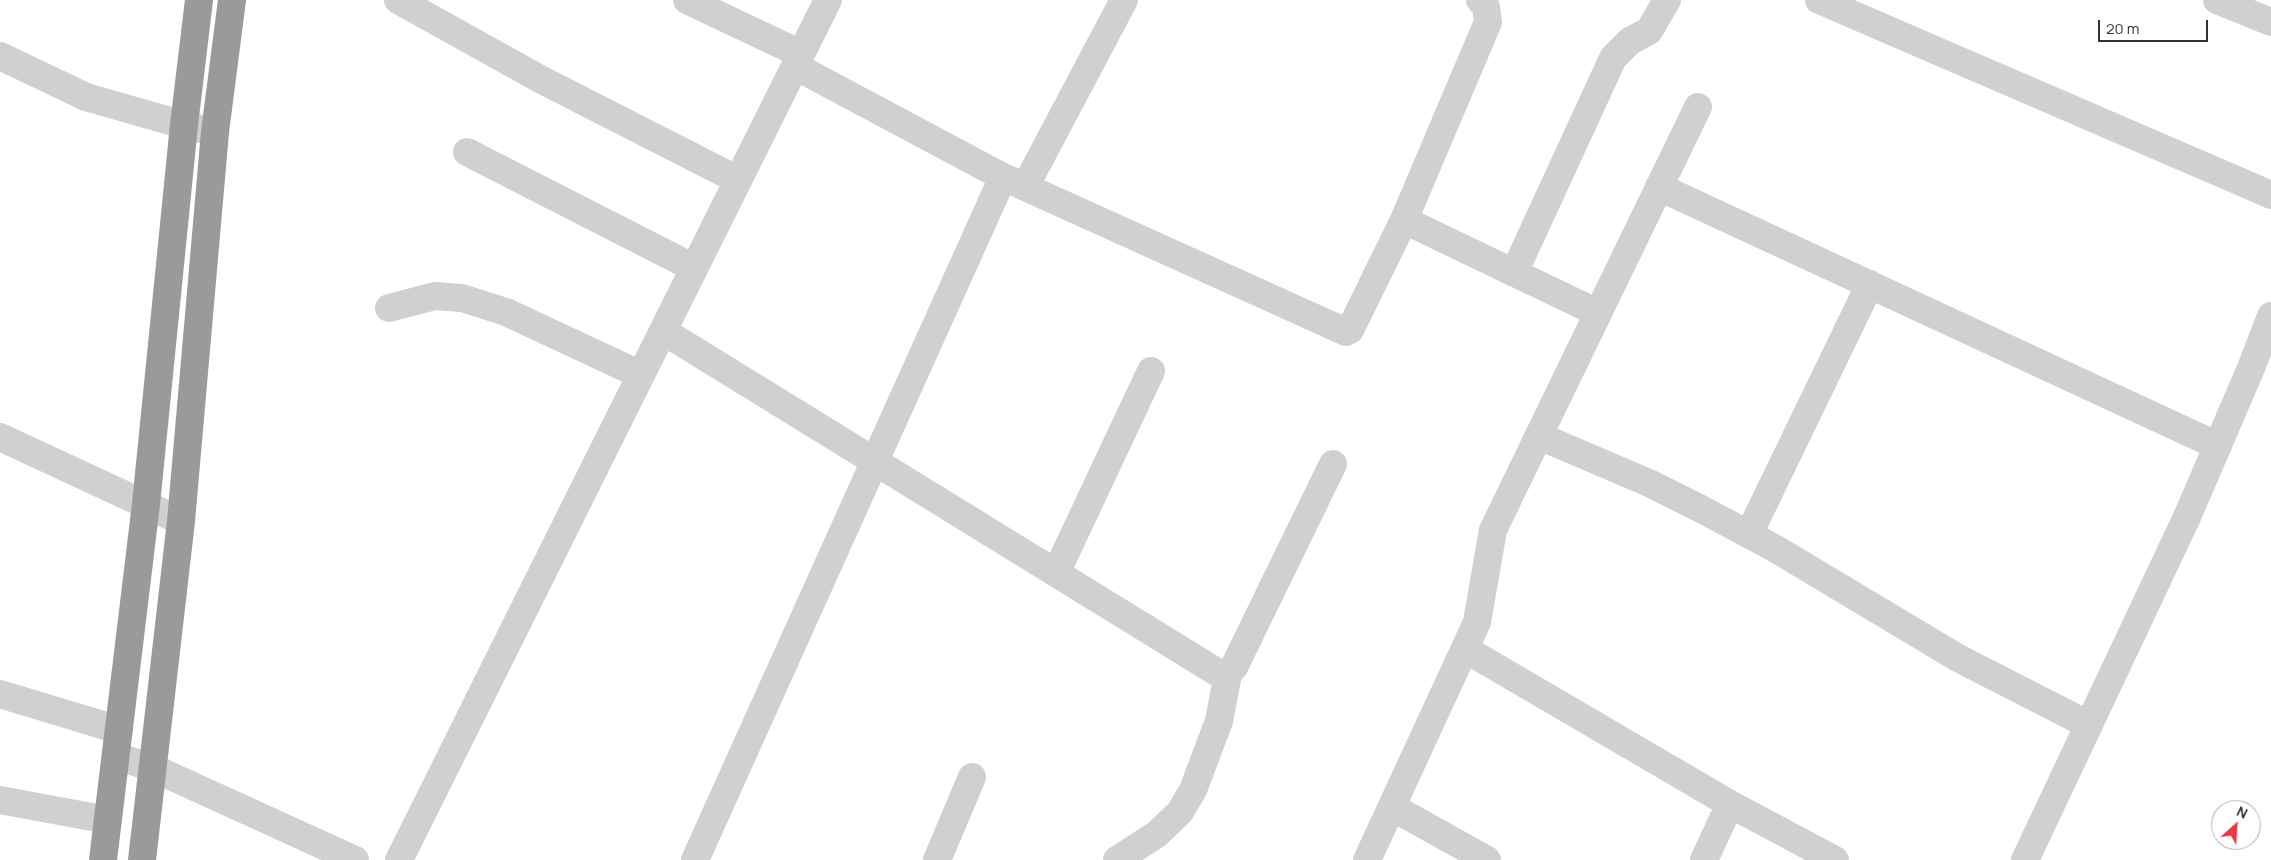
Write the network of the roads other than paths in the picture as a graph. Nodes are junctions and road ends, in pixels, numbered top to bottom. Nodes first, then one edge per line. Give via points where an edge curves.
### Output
1 (199, 0) edge
2 (232, 0) edge
3 (398, 0) edge
4 (687, 0) edge
5 (828, 0) edge
6 (1124, 0) edge
7 (1480, 0) edge
8 (1666, 0) edge
9 (1819, 0) edge
10 (2217, 0) edge
11 (2271, 22) edge
12 (0, 56) edge
13 (798, 60) junction
14 (1698, 107) dead end
15 (184, 125) junction
16 (215, 132) junction
17 (466, 152) dead end
18 (738, 180) junction
19 (1014, 182) junction
20 (1659, 187) junction
21 (2271, 195) edge
22 (1404, 220) junction
23 (694, 268) junction
24 (1514, 273) junction
25 (1870, 284) junction
26 (390, 308) dead end
27 (1598, 313) junction
28 (2271, 316) edge
29 (663, 331) junction
30 (1151, 371) dead end
31 (641, 375) junction
32 (1539, 436) junction
33 (0, 437) edge
34 (2218, 446) junction
35 (875, 462) junction
36 (1333, 464) dead end
37 (146, 504) junction
38 (181, 521) junction
39 (1749, 534) junction
40 (1056, 573) junction
41 (1465, 649) junction
42 (1228, 674) junction
43 (0, 694) edge
44 (2089, 725) junction
45 (119, 730) junction
46 (116, 756) junction
47 (153, 768) junction
48 (972, 777) dead end
49 (0, 800) edge
50 (1730, 804) junction
51 (1392, 807) junction
52 (108, 820) junction
53 (103, 860) edge
54 (142, 860) edge
55 (355, 860) edge
56 (399, 860) edge
57 (695, 860) edge
58 (937, 860) edge
59 (1117, 860) edge
60 (1367, 860) edge
61 (1487, 860) edge
62 (1704, 860) edge
63 (1835, 860) edge
64 (2026, 860) edge

1 - 15 highway
2 - 16 highway
3 - 18 street via 540,79
4 - 13 street
5 - 13 street
6 - 19 street
7 - 22 street via 1486,7 1488,22
8 - 24 street via 1649,31 1630,41 1613,58
9 - 21 street
10 - 11 street
12 - 15 street via 86,97
13 - 18 street
13 - 19 street
14 - 20 street
15 - 16 street
15 - 37 highway
16 - 38 highway
17 - 23 street
18 - 23 street
19 - 22 street via 1342,332 1350,330
19 - 35 street
20 - 25 street
20 - 27 street
22 - 24 street
23 - 29 street
24 - 27 street
25 - 34 street
25 - 39 street
26 - 31 street via 435,296 462,298 506,312
27 - 32 street
28 - 34 street
29 - 31 street
29 - 35 street
30 - 40 street
31 - 56 street
32 - 39 street via 1649,483
32 - 41 street via 1493,530 1477,622
33 - 37 street
34 - 44 street
35 - 40 street
35 - 57 street
36 - 42 street
37 - 38 street
37 - 45 highway
38 - 47 highway
39 - 44 street via 1958,658
40 - 42 street via 1220,674
41 - 50 street
41 - 51 street
42 - 59 street via 1219,721 1193,790 1180,812 1157,834
43 - 45 street
44 - 64 street
45 - 46 highway
46 - 47 street
46 - 52 highway
47 - 54 highway
47 - 55 street
48 - 58 street
49 - 52 street
50 - 62 street
50 - 63 street
51 - 60 street
51 - 61 street
52 - 53 highway

